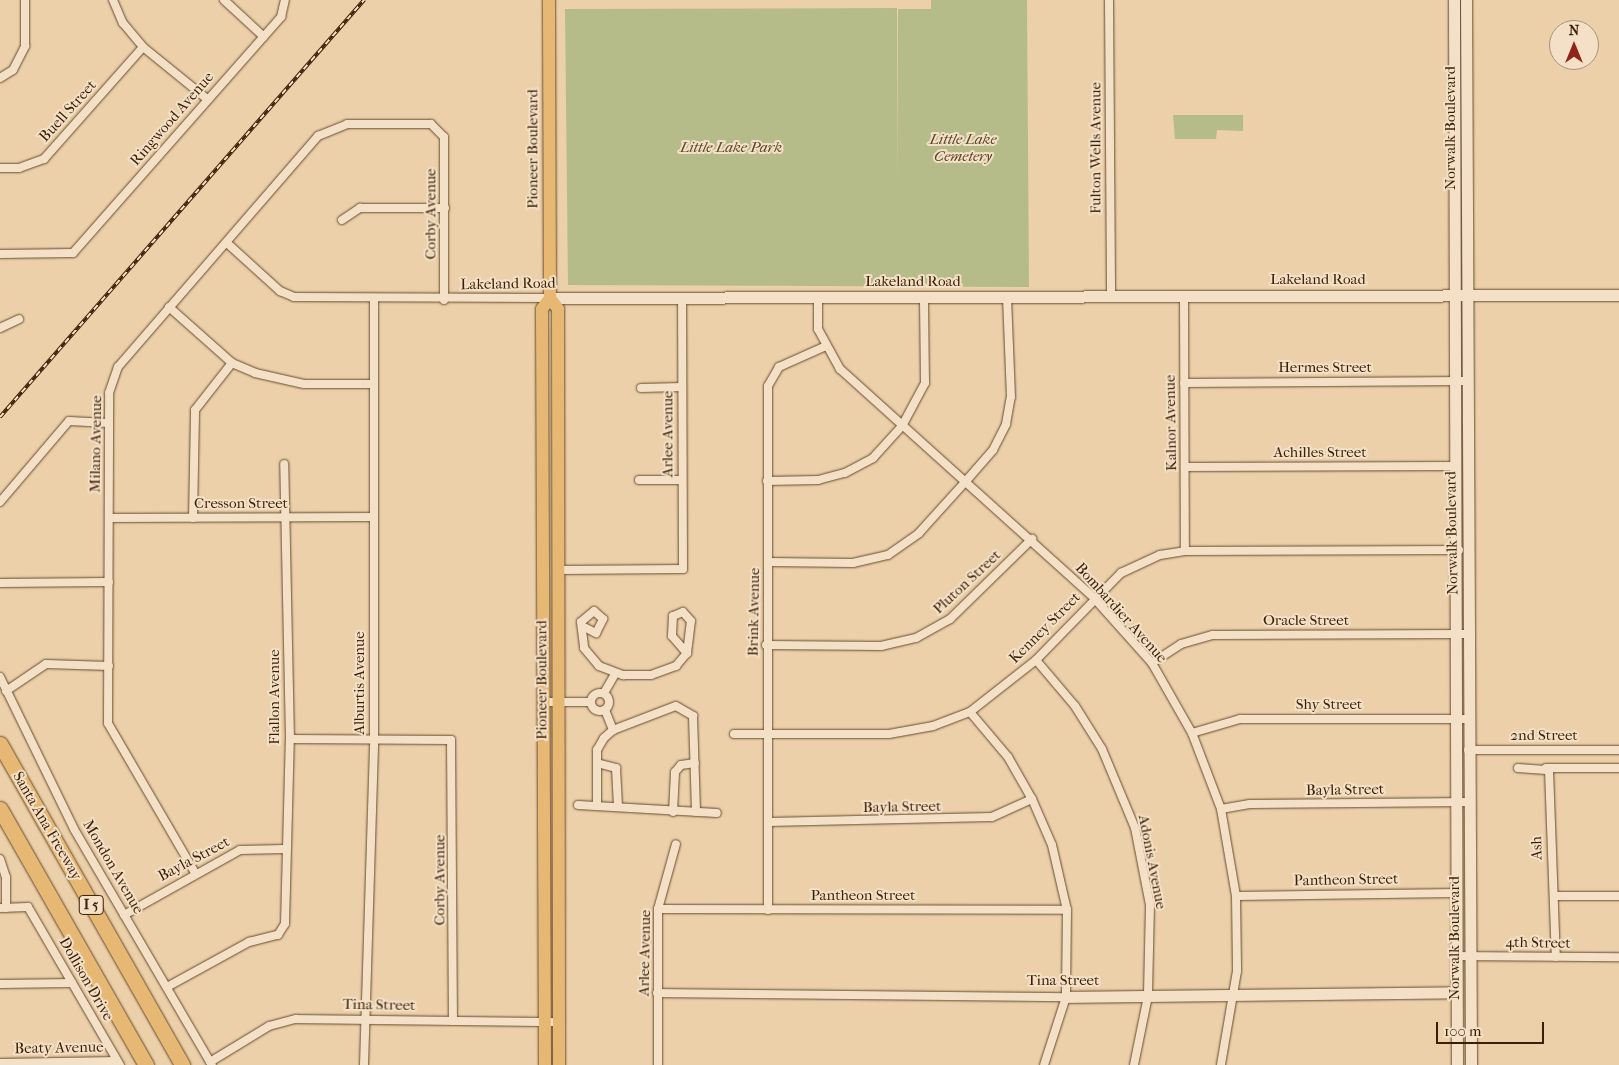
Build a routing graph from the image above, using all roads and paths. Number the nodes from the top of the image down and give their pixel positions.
1 (25, 0) edge
2 (113, 0) edge
3 (224, 0) edge
4 (285, 0) edge
5 (549, 0) edge
6 (1109, 0) edge
7 (1454, 0) edge
8 (1466, 0) edge
9 (264, 36) junction
10 (143, 47) junction
11 (0, 78) edge
12 (207, 99) junction
13 (439, 129) joint
14 (0, 168) edge
15 (445, 208) junction
16 (342, 220) dead end
17 (227, 243) junction
18 (0, 254) edge
19 (1111, 295) junction
20 (1459, 295) junction
21 (1619, 295) edge
22 (1184, 296) junction
23 (818, 297) junction
24 (924, 297) junction
25 (1007, 297) junction
26 (550, 298) junction
27 (682, 298) junction
28 (444, 300) junction
29 (374, 301) junction
30 (169, 307) junction
31 (19, 319) dead end
32 (0, 328) edge
33 (824, 347) junction
34 (232, 363) junction
35 (1466, 381) junction
36 (1454, 382) junction
37 (1184, 383) junction
38 (374, 384) junction
39 (682, 387) junction
40 (641, 388) dead end
41 (109, 423) junction
42 (902, 426) junction
43 (284, 464) dead end
44 (1454, 466) junction
45 (1185, 467) junction
46 (639, 480) dead end
47 (682, 480) junction
48 (767, 482) junction
49 (966, 482) junction
50 (0, 502) edge
51 (287, 517) junction
52 (374, 517) junction
53 (109, 518) junction
54 (192, 518) junction
55 (1032, 539) junction
56 (1455, 550) junction
57 (1468, 550) junction
58 (1185, 551) junction
59 (768, 562) junction
60 (559, 570) junction
61 (109, 582) junction
62 (0, 584) edge
63 (1094, 598) junction
64 (582, 626) dead end
65 (1468, 634) junction
66 (1455, 635) junction
67 (766, 645) junction
68 (687, 653) junction
69 (1036, 660) junction
70 (1152, 663) junction
71 (109, 666) junction
72 (615, 674) junction
73 (0, 677) edge
74 (6, 691) junction
75 (604, 693) junction
76 (551, 702) junction
77 (590, 702) junction
78 (605, 710) junction
79 (970, 712) junction
80 (1455, 718) junction
81 (1468, 719) junction
82 (614, 730) junction
83 (1192, 733) junction
84 (734, 734) dead end
85 (767, 734) junction
86 (374, 738) junction
87 (290, 739) junction
88 (0, 744) edge
89 (1468, 750) junction
90 (1619, 750) edge
91 (597, 763) junction
92 (695, 763) junction
93 (1518, 768) dead end
94 (1546, 768) junction
95 (1619, 768) edge
96 (1032, 799) junction
97 (1456, 802) junction
98 (1469, 802) junction
99 (578, 804) dead end
100 (597, 804) junction
101 (618, 805) junction
102 (0, 809) edge
103 (1222, 810) junction
104 (673, 812) junction
105 (696, 812) junction
106 (717, 813) dead end
107 (768, 822) junction
108 (676, 844) dead end
109 (284, 849) junction
110 (0, 858) edge
111 (194, 871) junction
112 (1456, 893) junction
113 (1236, 896) junction
114 (1556, 896) junction
115 (1619, 896) edge
116 (3, 908) edge
117 (658, 909) junction
118 (768, 910) junction
119 (1068, 910) junction
120 (124, 915) junction
121 (1456, 956) junction
122 (1470, 956) junction
123 (1556, 957) junction
124 (1619, 957) edge
125 (0, 984) edge
126 (72, 984) junction
127 (167, 987) junction
128 (1456, 992) junction
129 (1470, 992) junction
130 (657, 993) junction
131 (1148, 996) junction
132 (1234, 996) junction
133 (1066, 997) junction
134 (367, 1020) junction
135 (453, 1021) junction
136 (544, 1022) junction
137 (559, 1022) junction
138 (0, 1063) edge
139 (119, 1063) edge
140 (28, 1064) edge
141 (211, 1064) edge
142 (146, 1065) edge
143 (182, 1065) edge
144 (364, 1065) edge
145 (545, 1065) edge
146 (559, 1065) edge
147 (658, 1065) edge
148 (1044, 1065) edge
149 (1134, 1065) edge
150 (1221, 1065) edge
151 (1457, 1065) edge
152 (1471, 1065) edge

1 - 11 street
2 - 10 street
3 - 9 street
4 - 9 street, Ringwood Avenue
5 - 26 main road, Pioneer Boulevard
6 - 19 street, Fulton Wells Avenue
7 - 20 main road, Norwalk Boulevard
8 - 20 main road, Norwalk Boulevard
9 - 12 street, Ringwood Avenue
10 - 12 street
10 - 14 street, Buell Street
12 - 18 street, Ringwood Avenue
13 - 15 street, Corby Avenue
13 - 17 street, Milano Avenue
15 - 16 street
15 - 28 street, Corby Avenue
17 - 29 street, Lakeland Road
17 - 30 street, Milano Avenue
19 - 22 main road, Lakeland Road
19 - 25 main road, Lakeland Road
20 - 21 main road, Lakeland Road
20 - 22 main road, Lakeland Road
20 - 35 main road, Norwalk Boulevard
20 - 36 main road, Norwalk Boulevard
22 - 37 street, Kalnor Avenue
23 - 24 main road, Lakeland Road
23 - 27 main road, Lakeland Road
23 - 33 street, Bombardier Avenue
24 - 25 main road, Lakeland Road
24 - 42 street
25 - 49 street
26 - 27 main road, Lakeland Road
26 - 28 street, Lakeland Road
26 - 60 main road, Pioneer Boulevard
26 - 76 main road, Pioneer Boulevard
27 - 39 street, Arlee Avenue
28 - 29 street, Lakeland Road
29 - 38 street, Alburtis Avenue
30 - 34 street
30 - 41 street, Milano Avenue
31 - 32 street
33 - 42 street, Bombardier Avenue
33 - 48 street, Brink Avenue
34 - 38 street
34 - 54 street
35 - 36 street, Hermes Street
35 - 57 main road, Norwalk Boulevard
36 - 37 street, Hermes Street
36 - 44 main road, Norwalk Boulevard
37 - 45 street, Kalnor Avenue
38 - 52 street, Alburtis Avenue
39 - 40 street
39 - 47 street, Arlee Avenue
41 - 50 street
41 - 53 street, Milano Avenue
42 - 48 street
42 - 49 street, Bombardier Avenue
43 - 51 street, Flallon Avenue
44 - 45 street, Achilles Street
44 - 56 main road, Norwalk Boulevard
45 - 58 street, Kalnor Avenue
46 - 47 street
47 - 60 street, Arlee Avenue
48 - 59 street, Brink Avenue
49 - 55 street, Bombardier Avenue
49 - 59 street
51 - 52 street, Cresson Street
51 - 54 street, Cresson Street
51 - 87 street, Flallon Avenue
52 - 86 street, Alburtis Avenue
53 - 54 street, Cresson Street
53 - 61 street, Milano Avenue
55 - 63 street, Bombardier Avenue
55 - 67 street, Pluton Street
56 - 57 street, Kenney Street
56 - 58 street, Kenney Street
56 - 66 main road, Norwalk Boulevard
57 - 65 main road, Norwalk Boulevard
58 - 63 street, Kenney Street
59 - 67 street, Brink Avenue
60 - 76 main road, Pioneer Boulevard
61 - 62 street
61 - 71 street, Milano Avenue
63 - 69 street, Kenney Street
63 - 70 street, Bombardier Avenue
64 - 72 street
65 - 66 street, Oracle Street
65 - 81 main road, Norwalk Boulevard
66 - 70 street, Oracle Street
66 - 80 main road, Norwalk Boulevard
67 - 85 street, Brink Avenue
68 - 68 street
68 - 72 street
69 - 79 street, Kenney Street
69 - 131 street, Adonis Avenue
70 - 83 street, Bombardier Avenue
71 - 74 street
71 - 111 street, Milano Avenue
72 - 75 street
73 - 74 street, Mondon Avenue
74 - 120 street, Mondon Avenue
75 - 77 street
75 - 78 street
76 - 77 street
76 - 136 main road, Pioneer Boulevard
76 - 137 main road, Pioneer Boulevard
77 - 78 street
78 - 82 street
79 - 85 street, Kenney Street
79 - 96 street
80 - 81 street, Shy Street
80 - 83 street, Shy Street
80 - 97 main road, Norwalk Boulevard
81 - 89 main road, Norwalk Boulevard
82 - 91 street
82 - 92 street
83 - 103 street, Bombardier Avenue
84 - 85 street, Kenney Street
85 - 107 street, Brink Avenue
86 - 87 street
86 - 134 street, Alburtis Avenue
86 - 135 street, Corby Avenue
87 - 109 street, Flallon Avenue
88 - 143 highway, Santa Ana Freeway / I 5
89 - 90 street, 2nd Street
89 - 98 main road, Norwalk Boulevard
91 - 100 street
91 - 101 street
92 - 104 street
92 - 105 street
93 - 94 street
94 - 95 street
94 - 114 street, Ash
96 - 107 street, Bayla Street
96 - 119 street
97 - 98 street, Bayla Street
97 - 103 street, Bayla Street
97 - 112 main road, Norwalk Boulevard
98 - 122 main road, Norwalk Boulevard
99 - 100 street
100 - 101 street
101 - 104 street
102 - 142 highway, I 5
103 - 113 street, Bombardier Avenue
104 - 105 street
105 - 106 street
107 - 118 street, Brink Avenue
108 - 117 street, Arlee Avenue
109 - 111 street, Bayla Street
109 - 127 street, Flallon Avenue
110 - 116 street
111 - 120 street, Bayla Street
112 - 113 street, Pantheon Street
112 - 121 main road, Norwalk Boulevard
113 - 132 street, Bombardier Avenue
114 - 115 street
114 - 123 street, Ash
116 - 126 street, Dollison Drive
117 - 118 street, Pantheon Street
117 - 130 street, Arlee Avenue
118 - 119 street, Pantheon Street
119 - 133 street
120 - 127 street, Mondon Avenue
121 - 122 street, 4th Street
121 - 128 main road, Norwalk Boulevard
122 - 123 street, 4th Street
122 - 129 main road, Norwalk Boulevard
123 - 124 street, 4th Street
125 - 126 street
126 - 139 street, Dollison Drive
127 - 141 street, Mondon Avenue
128 - 129 street, Tina Street
128 - 132 main road, Tina Street
128 - 151 main road, Norwalk Boulevard
129 - 152 main road, Norwalk Boulevard
130 - 133 street, Tina Street
130 - 147 street, Arlee Avenue
131 - 132 main road, Tina Street
131 - 133 main road, Tina Street
131 - 149 street, Adonis Avenue
132 - 150 street, Bombardier Avenue
133 - 148 street
134 - 135 street, Tina Street
134 - 141 street, Tina Street
134 - 144 street, Alburtis Avenue
135 - 136 street, Tina Street
136 - 137 street, Tina Street
136 - 145 main road, Pioneer Boulevard
137 - 146 main road, Pioneer Boulevard
138 - 140 street, Beaty Avenue
139 - 140 street, Beaty Avenue

